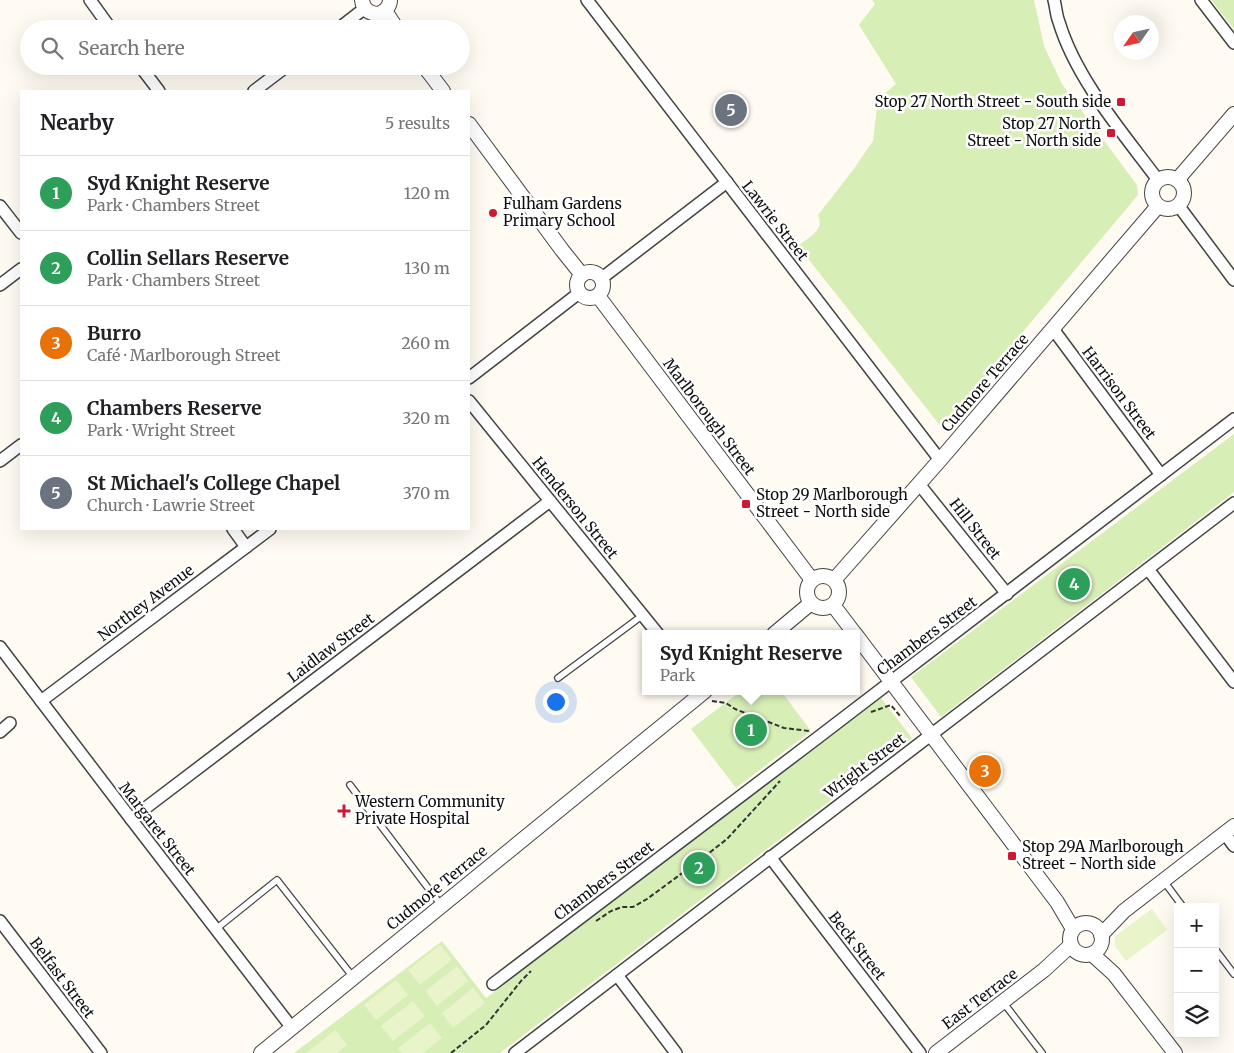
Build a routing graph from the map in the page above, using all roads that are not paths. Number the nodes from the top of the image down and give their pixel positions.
1 (90, 0) edge
2 (587, 0) edge
3 (1054, 0) edge
4 (1201, 0) edge
5 (363, 4) edge
6 (387, 6) edge
7 (104, 20) edge
8 (347, 20) edge
9 (393, 20) edge
10 (1234, 43) edge
11 (147, 75) edge
12 (275, 75) edge
13 (431, 75) edge
14 (158, 90) edge
15 (255, 90) edge
16 (442, 90) edge
17 (1234, 114) edge
18 (470, 125) edge
19 (1158, 180) junction
20 (1177, 180) junction
21 (726, 182) junction
22 (1178, 205) junction
23 (0, 206) edge
24 (1158, 206) junction
25 (20, 233) edge
26 (20, 270) edge
27 (582, 275) junction
28 (602, 278) junction
29 (1234, 280) edge
30 (0, 285) edge
31 (579, 293) junction
32 (598, 296) junction
33 (1052, 329) junction
34 (470, 377) edge
35 (470, 402) edge
36 (1234, 419) edge
37 (20, 447) edge
38 (940, 460) junction
39 (0, 461) edge
40 (1161, 475) junction
41 (919, 484) junction
42 (550, 501) junction
43 (1234, 503) edge
44 (234, 530) edge
45 (269, 530) edge
46 (246, 547) junction
47 (1148, 569) junction
48 (812, 580) junction
49 (834, 580) junction
50 (1007, 594) junction
51 (811, 603) junction
52 (833, 605) junction
53 (643, 615) junction
54 (655, 630) edge
55 (779, 630) edge
56 (852, 630) edge
57 (860, 641) edge
58 (0, 647) edge
59 (558, 678) dead end
60 (891, 682) junction
61 (1234, 682) edge
62 (699, 695) edge
63 (41, 701) junction
64 (10, 723) dead end
65 (0, 732) edge
66 (931, 734) junction
67 (350, 785) dead end
68 (130, 819) junction
69 (1229, 830) edge
70 (1234, 846) edge
71 (770, 858) junction
72 (1163, 880) junction
73 (1180, 903) edge
74 (441, 905) junction
75 (0, 921) edge
76 (216, 929) junction
77 (1090, 936) junction
78 (1074, 949) junction
79 (1219, 954) edge
80 (1234, 974) edge
81 (617, 975) junction
82 (353, 977) junction
83 (493, 984) dead end
84 (1003, 1002) junction
85 (292, 1028) junction
86 (101, 1053) edge
87 (261, 1053) edge
88 (515, 1053) edge
89 (676, 1053) edge
90 (920, 1053) edge
91 (936, 1053) edge
92 (1042, 1053) edge
93 (1175, 1053) edge

1 - 7 street
2 - 21 street, Lawrie Street
3 - 19 street
4 - 10 street
5 - 6 street
5 - 8 street
6 - 9 street
11 - 14 street
12 - 15 street
13 - 16 street
17 - 20 street
18 - 27 street
19 - 20 street
19 - 24 street
20 - 22 street
21 - 28 street
21 - 38 street, Lawrie Street
22 - 24 street
22 - 29 street
23 - 25 street
24 - 33 street, Cudmore Terrace
26 - 30 street
27 - 28 street
27 - 31 street
28 - 32 street
31 - 32 street
31 - 34 street
32 - 48 street, Marlborough Street
33 - 38 street, Cudmore Terrace
33 - 40 street, Harrison Street
35 - 42 street, Henderson Street
36 - 40 street, Chambers Street
37 - 39 street
38 - 41 street, Cudmore Terrace
40 - 50 street, Chambers Street
41 - 49 street, Cudmore Terrace
41 - 50 street, Hill Street
42 - 53 street, Henderson Street
42 - 68 street, Laidlaw Street
43 - 47 street, Wright Street
44 - 46 street
45 - 46 street, Northey Avenue
46 - 63 street, Northey Avenue
47 - 61 street
47 - 66 street, Wright Street
48 - 49 street
48 - 51 street
49 - 52 street
50 - 60 street, Chambers Street
51 - 52 street
51 - 55 street
52 - 56 street
53 - 54 street, Henderson Street
53 - 59 lane
57 - 60 street
58 - 63 street, Margaret Street
60 - 66 street
60 - 83 street, Chambers Street
62 - 74 street, Cudmore Terrace
63 - 68 street, Margaret Street
64 - 65 street
66 - 71 street, Wright Street
66 - 77 street
67 - 74 lane
68 - 76 street, Margaret Street
69 - 70 street
69 - 72 street
71 - 81 street, Wright Street
71 - 90 street, Beck Street
72 - 73 lane
72 - 77 street
74 - 82 street, Cudmore Terrace
75 - 86 street, Belfast Street
76 - 82 lane
76 - 85 street, Margaret Street
77 - 78 street
77 - 78 street
77 - 93 street
78 - 84 street, East Terrace
79 - 80 lane
81 - 88 street, Wright Street
81 - 89 street
82 - 85 street, Cudmore Terrace
84 - 91 street, East Terrace
84 - 92 lane
85 - 87 street, Cudmore Terrace

